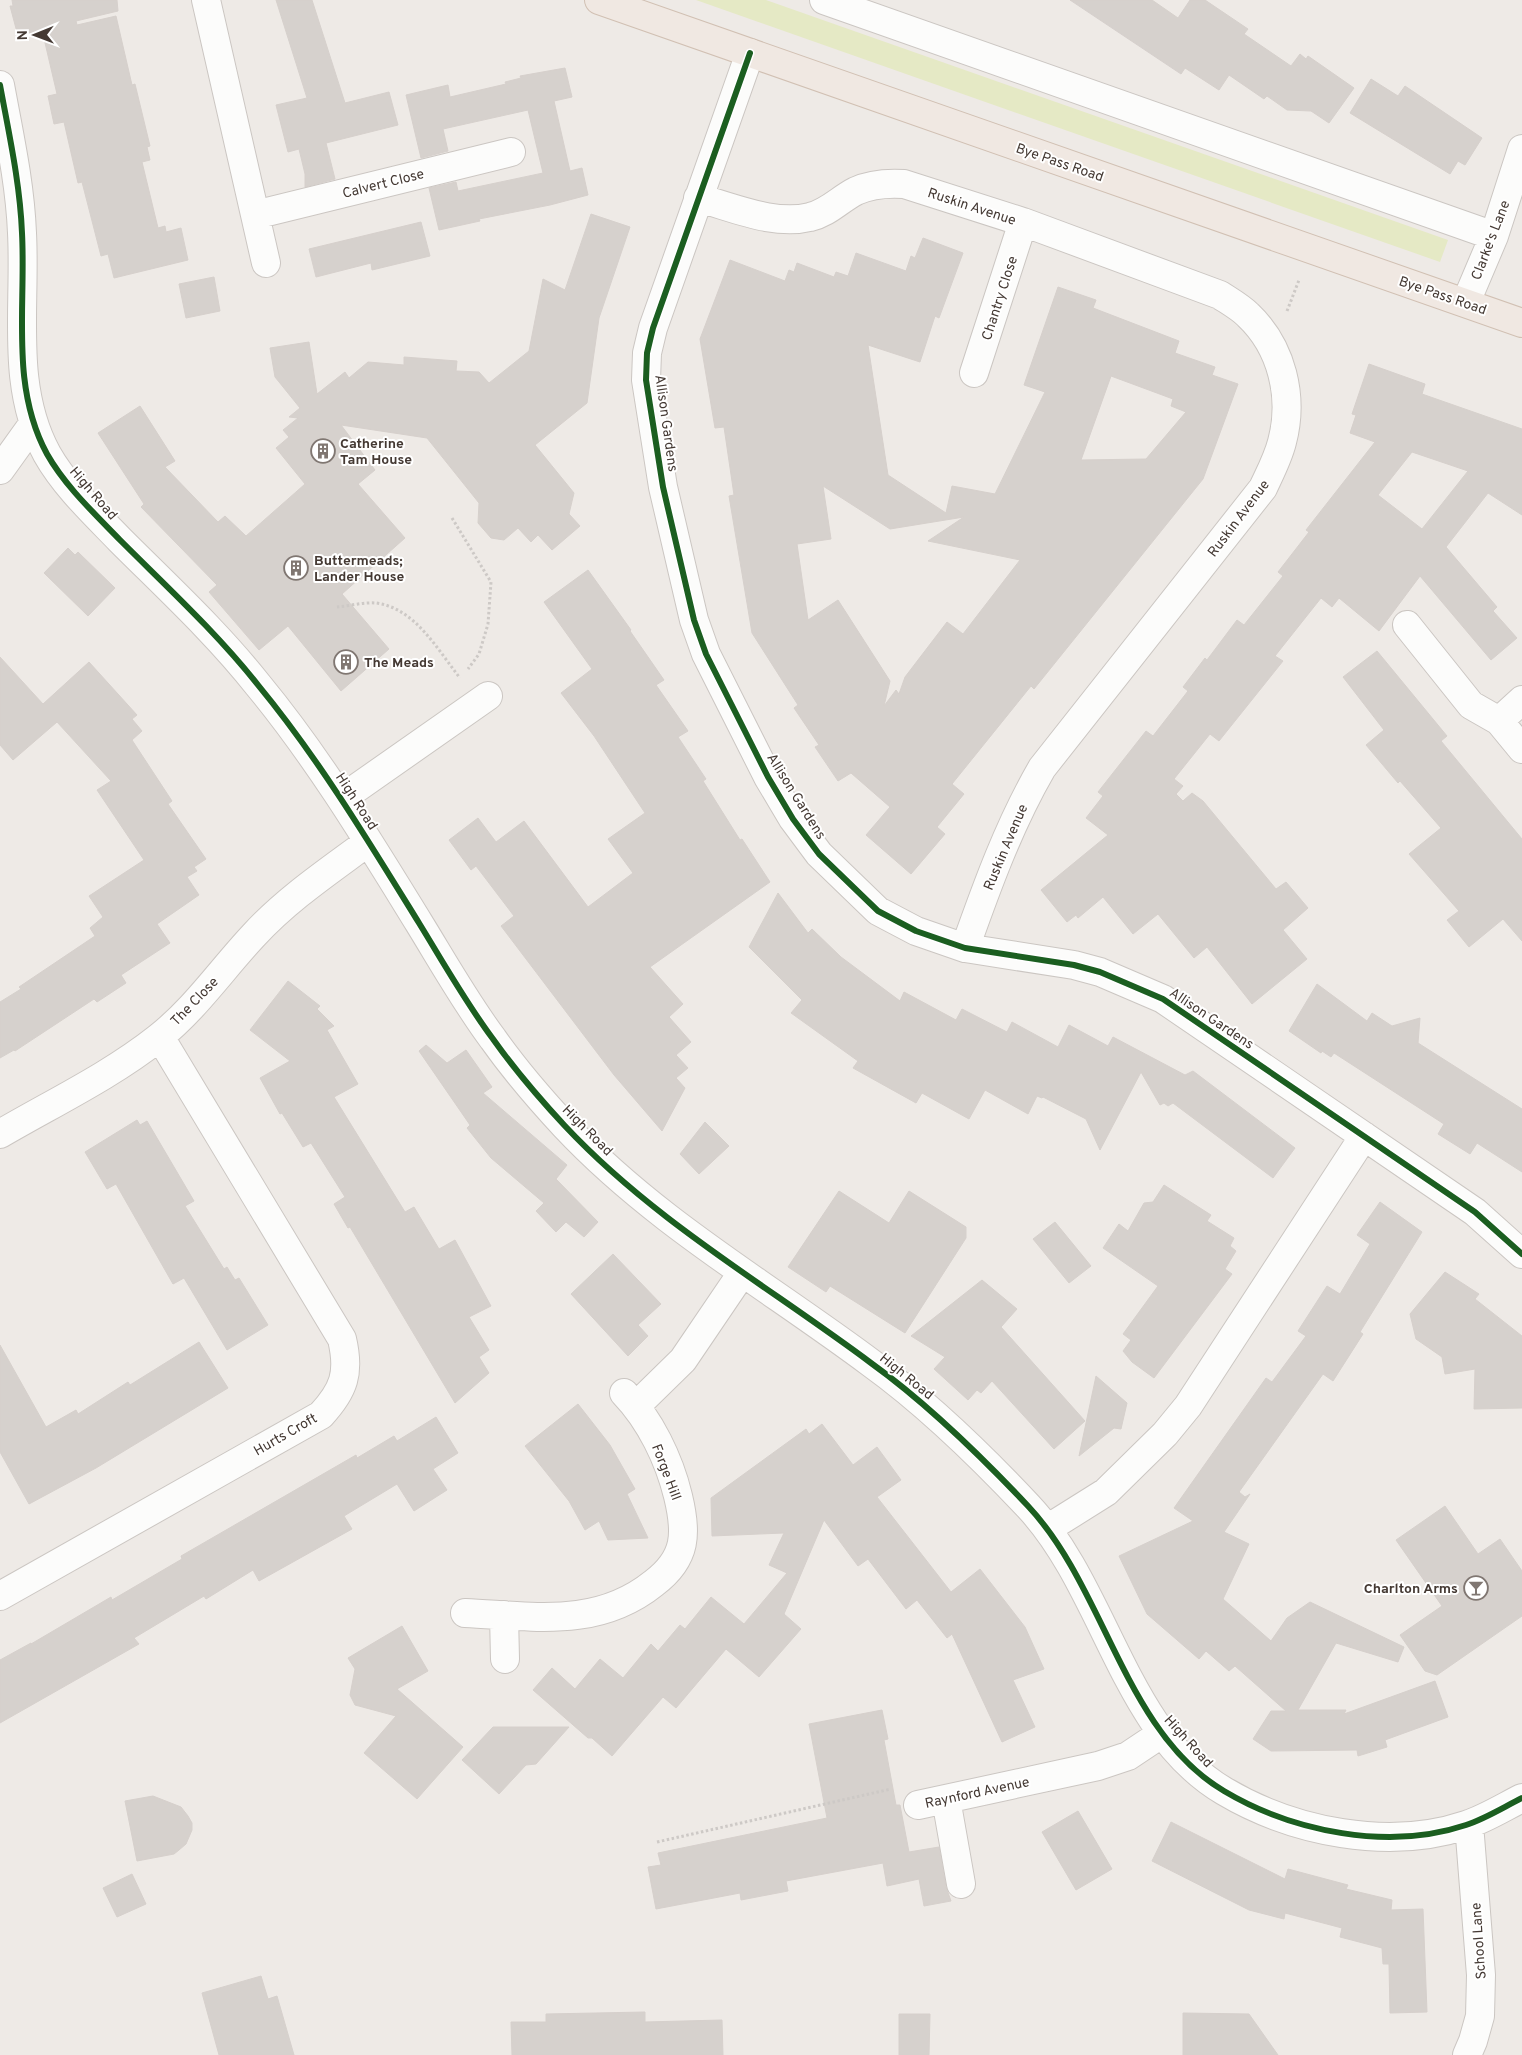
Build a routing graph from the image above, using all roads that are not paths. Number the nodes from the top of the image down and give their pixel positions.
1 (206, 0) edge
2 (599, 0) edge
3 (824, 0) edge
4 (750, 53) junction
5 (0, 85) edge
6 (1522, 150) edge
7 (511, 152) dead end
8 (698, 198) junction
9 (255, 215) junction
10 (1023, 222) junction
11 (1494, 236) junction
12 (266, 263) dead end
13 (1466, 302) junction
14 (1522, 323) edge
15 (974, 374) dead end
16 (33, 424) junction
17 (0, 470) edge
18 (1408, 625) dead end
19 (484, 700) road end
20 (1522, 700) edge
21 (1499, 721) junction
22 (1522, 749) edge
23 (341, 799) junction
24 (368, 842) junction
25 (965, 948) junction
26 (160, 1036) junction
27 (0, 1134) edge
28 (1364, 1136) junction
29 (1522, 1254) edge
30 (742, 1273) junction
31 (1047, 1529) junction
32 (3, 1586) edge
33 (465, 1613) dead end
34 (504, 1615) junction
35 (505, 1659) dead end
36 (1161, 1734) junction
37 (1522, 1798) edge
38 (946, 1799) junction
39 (918, 1805) road end
40 (1469, 1824) junction
41 (961, 1884) dead end
42 (1467, 2055) edge

1 - 9 street
2 - 4 main road, Bye Pass Road
3 - 11 street
4 - 8 street, Allison Gardens
4 - 13 main road, Bye Pass Road
5 - 16 street, High Road
6 - 11 street, Clarke's Lane
7 - 9 street, Calvert Close
8 - 10 street, Ruskin Avenue
8 - 25 street, Allison Gardens
9 - 12 street
10 - 15 street, Chantry Close
10 - 25 street, Ruskin Avenue
11 - 13 street, Clarke's Lane
13 - 14 main road, Bye Pass Road
16 - 17 street
16 - 23 street, High Road
18 - 21 street
19 - 23 street
20 - 21 street
21 - 22 street
23 - 24 street, High Road
24 - 26 street, The Close
24 - 30 street, High Road
25 - 28 street, Allison Gardens
26 - 27 street, The Close
26 - 32 street, Hurts Croft
28 - 29 street, Allison Gardens
28 - 31 street
30 - 31 street, High Road
30 - 34 street, Forge Hill
31 - 36 street, High Road
33 - 34 street, Forge Hill
34 - 35 street
36 - 38 street, Raynford Avenue
36 - 40 street, High Road
37 - 40 street, High Road
38 - 39 street, Raynford Avenue
38 - 41 street
40 - 42 street, School Lane

